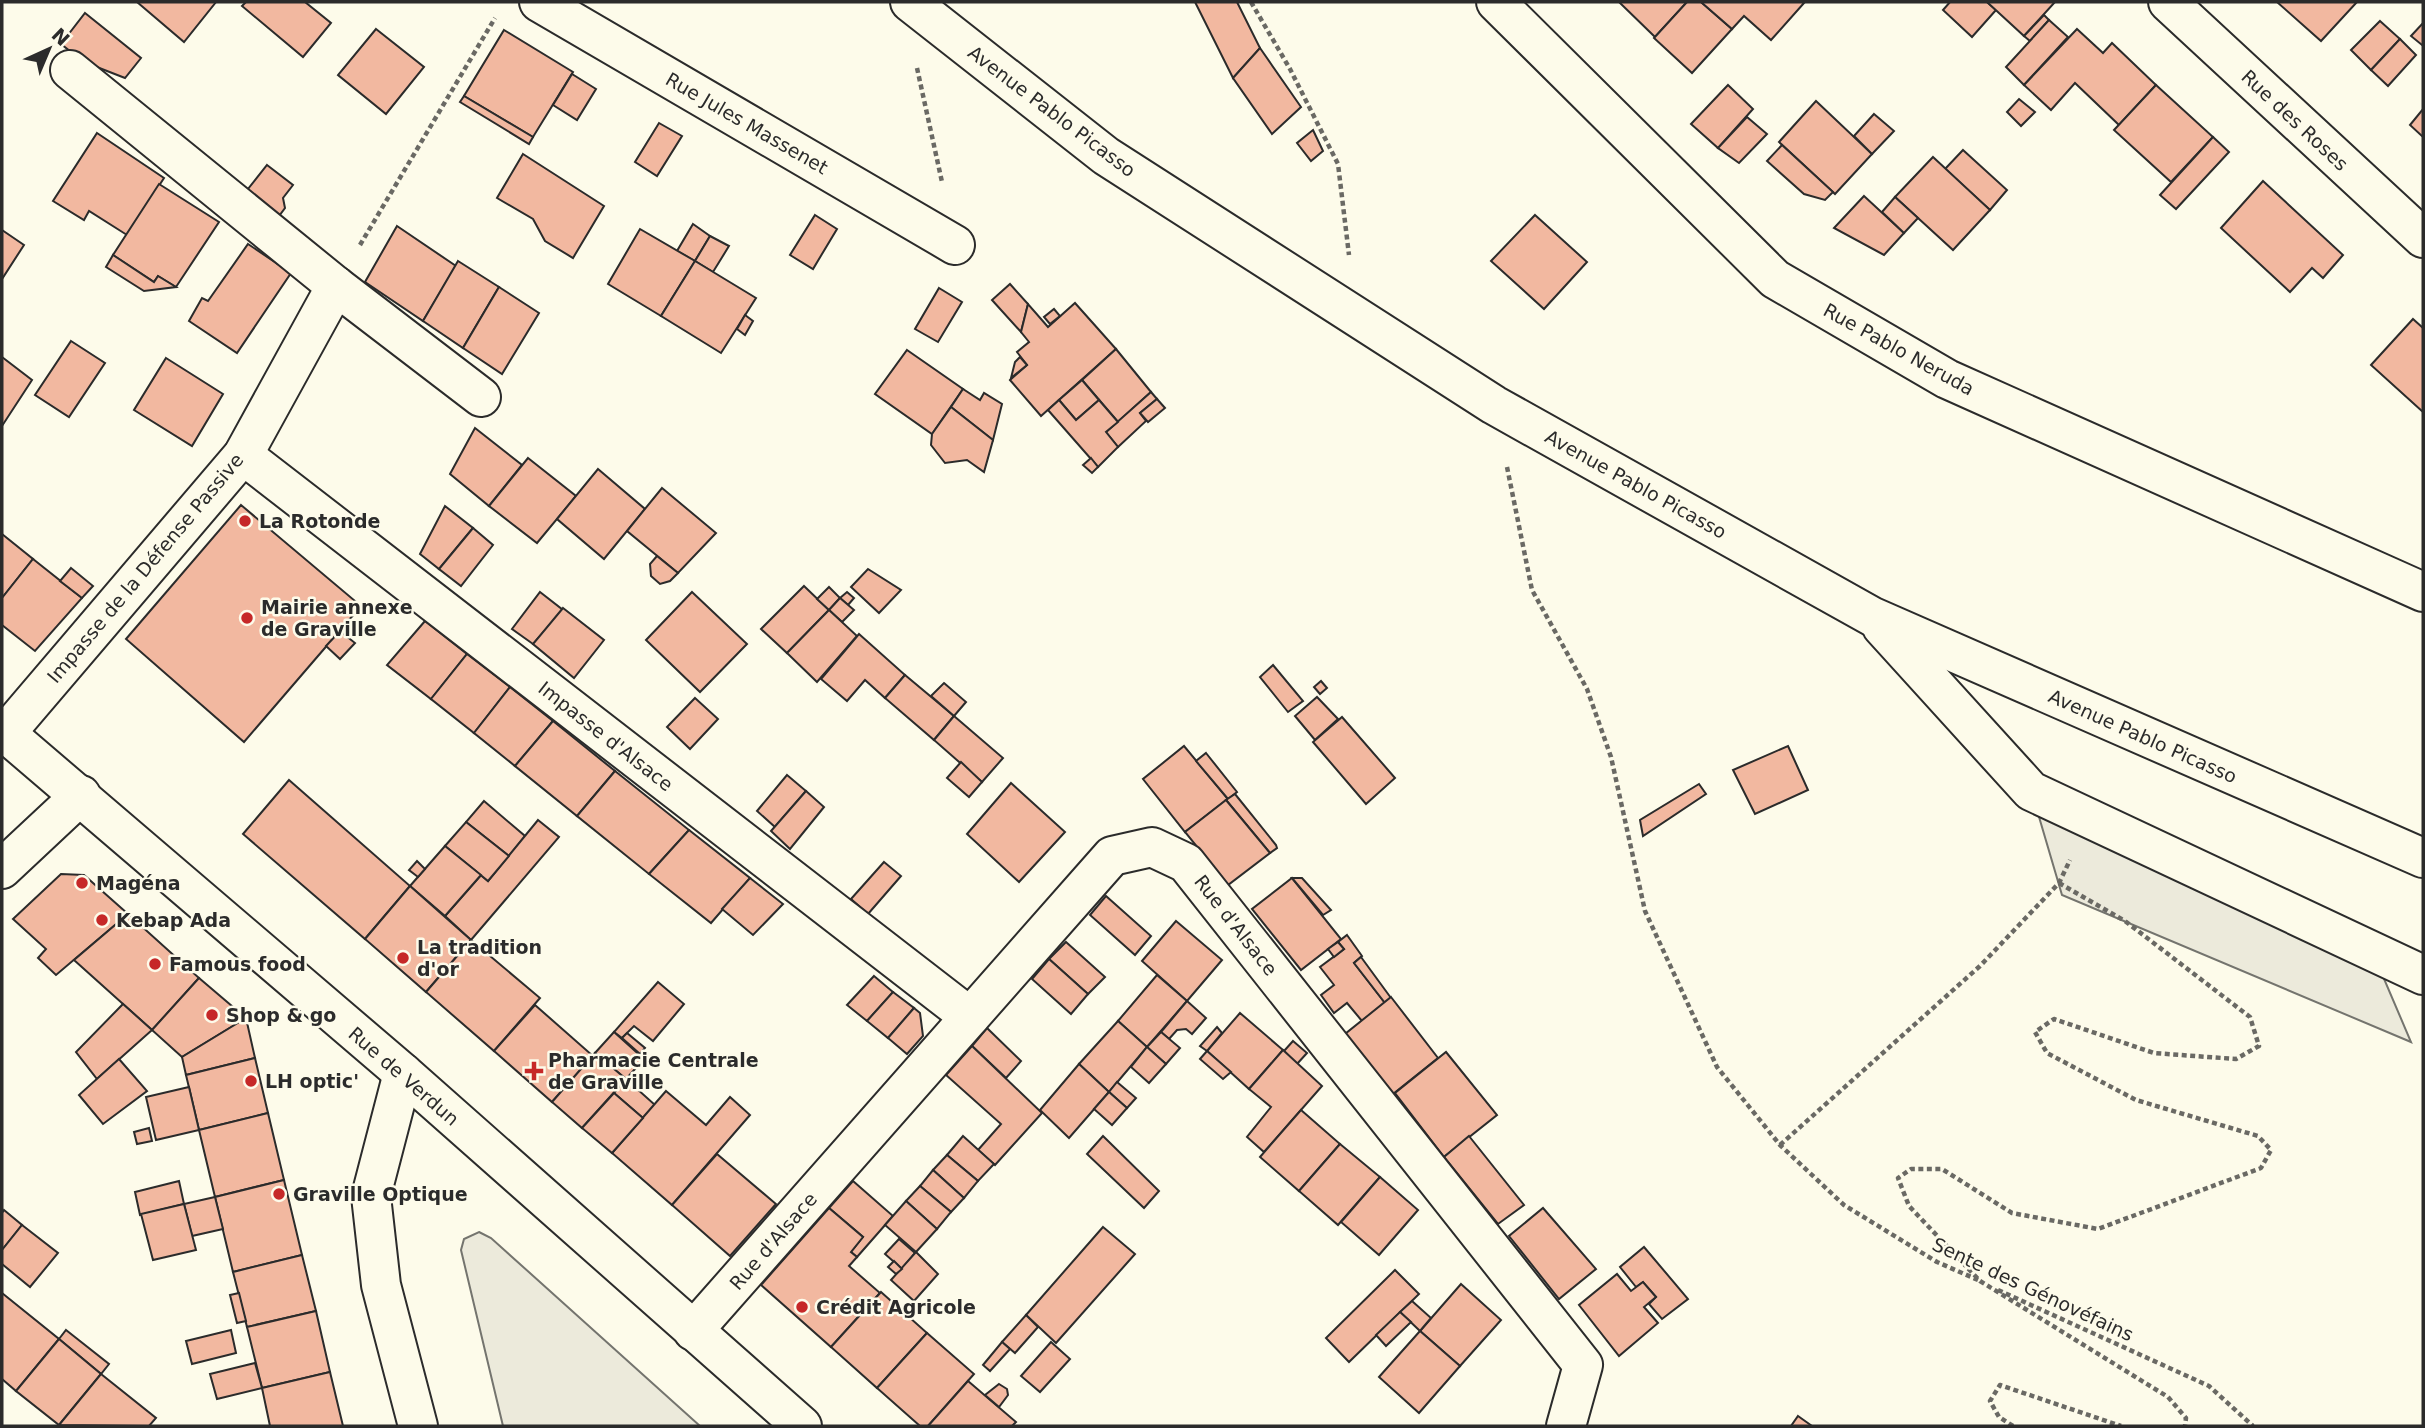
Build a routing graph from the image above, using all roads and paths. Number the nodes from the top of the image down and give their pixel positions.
1 (539, 2) edge
2 (910, 2) edge
3 (1251, 2) edge
4 (1496, 2) edge
5 (2168, 2) edge
6 (498, 14) dead end
7 (915, 60) dead end
8 (70, 69) dead end
9 (2423, 238) edge
10 (955, 245) joint
11 (336, 286) junction
12 (1356, 316) junction
13 (481, 397) dead end
14 (1494, 405) junction
15 (243, 455) junction
16 (2423, 592) edge
17 (1873, 617) junction
18 (4, 732) edge
19 (81, 795) junction
20 (2423, 858) edge
21 (2, 869) edge
22 (2423, 975) edge
23 (970, 1017) junction
24 (403, 1073) junction
25 (1780, 1145) junction
26 (1980, 1281) junction
27 (693, 1331) junction
28 (418, 1426) edge
29 (803, 1426) edge
30 (1566, 1426) edge
31 (2013, 1426) edge
32 (2121, 1426) edge
33 (2185, 1426) edge
34 (2253, 1426) edge

1 - 10 street, Rue Jules Massenet
2 - 12 street, Avenue Pablo Picasso
3 - 12 path
4 - 16 street, Rue Pablo Neruda
5 - 9 street, Rue des Roses
6 - 11 path
7 - 10 path
8 - 11 street
11 - 13 street
11 - 15 street, Impasse de la Défense Passive
12 - 14 street, Avenue Pablo Picasso
14 - 17 street, Avenue Pablo Picasso
14 - 25 path, Sente des Génovéfains
15 - 18 street, Impasse de la Défense Passive
15 - 23 street, Impasse d'Alsace
17 - 20 street, Avenue Pablo Picasso
17 - 22 street
18 - 19 street, Rue de Verdun
19 - 21 street
19 - 24 street, Rue de Verdun
23 - 27 street, Rue d'Alsace
23 - 30 street, Rue d'Alsace
24 - 27 street, Rue de Verdun
24 - 28 street
25 - 26 path, Sente des Génovéfains
25 - 26 path
26 - 33 path
26 - 34 path, Sente des Génovéfains
27 - 29 street, Rue de Verdun
31 - 32 path

